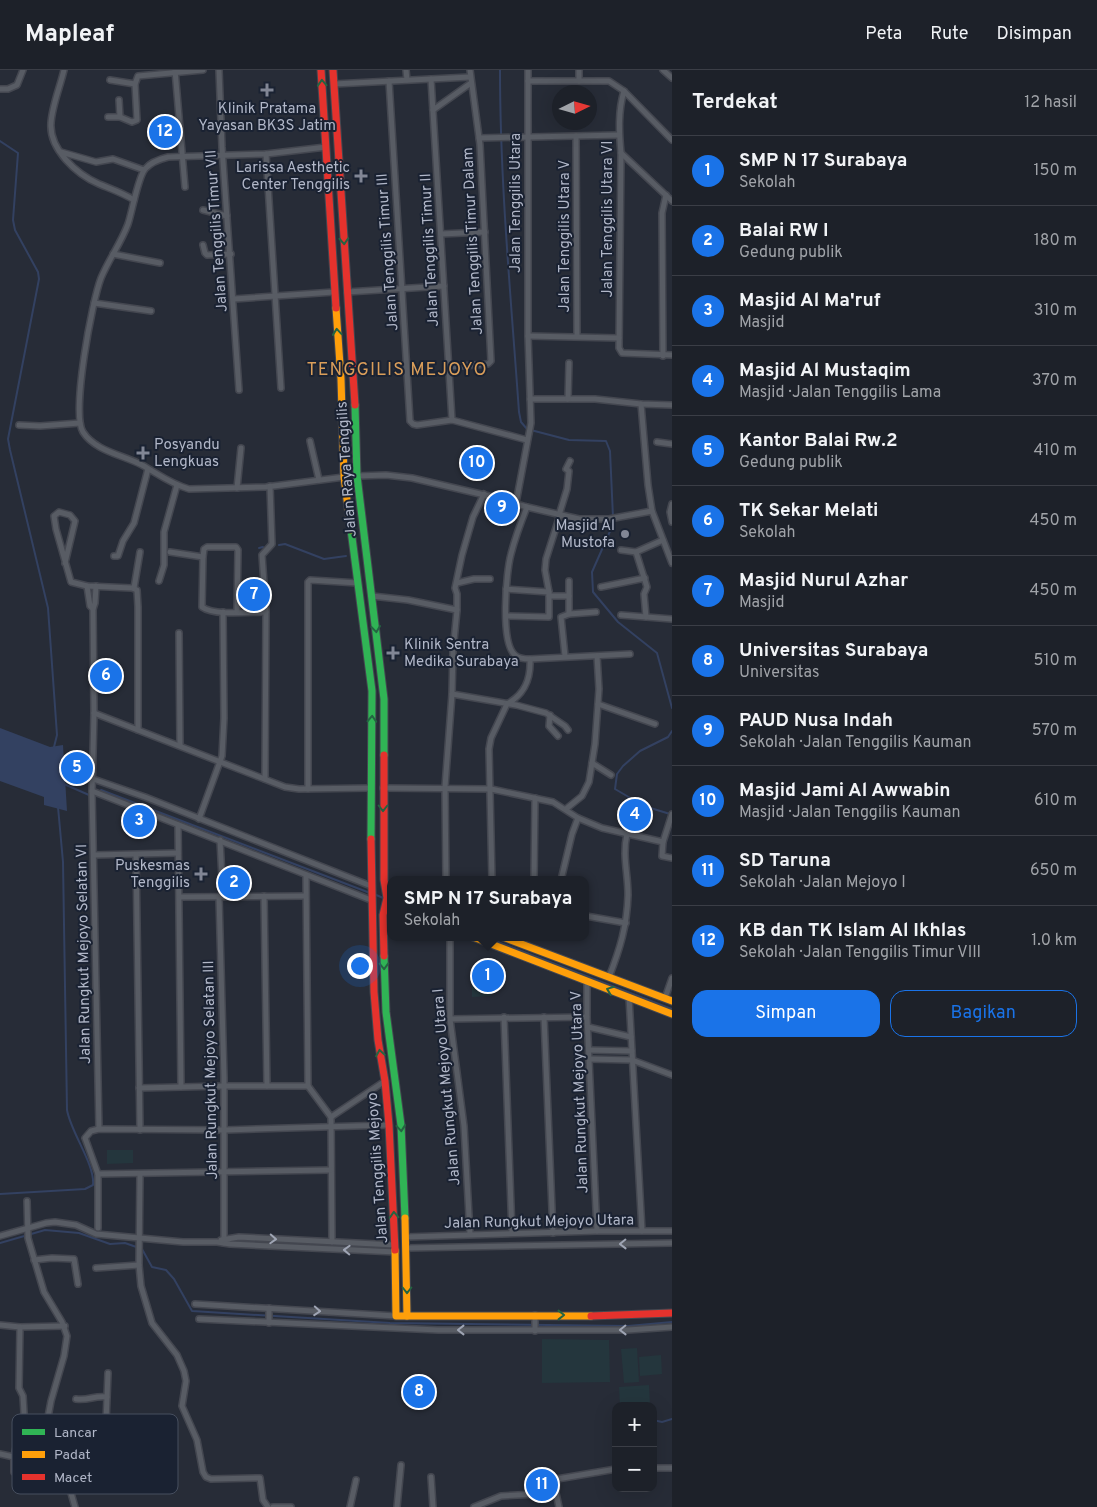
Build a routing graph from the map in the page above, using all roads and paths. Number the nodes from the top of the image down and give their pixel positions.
1 (23, 70) edge
2 (63, 70) edge
3 (203, 70) edge
4 (219, 70) edge
5 (321, 70) edge
6 (333, 70) edge
7 (406, 70) edge
8 (470, 70) edge
9 (528, 70) edge
10 (579, 70) edge
11 (663, 70) edge
12 (176, 71) edge
13 (470, 77) junction
14 (672, 78) edge
15 (432, 79) junction
16 (110, 80) dead end
17 (407, 80) junction
18 (389, 81) junction
19 (528, 81) junction
20 (579, 81) junction
21 (471, 83) junction
22 (135, 84) junction
23 (334, 84) junction
24 (0, 89) edge
25 (624, 91) junction
26 (118, 100) dead end
27 (433, 110) junction
28 (108, 117) dead end
29 (120, 117) junction
30 (619, 135) junction
31 (576, 136) junction
32 (528, 137) junction
33 (479, 138) junction
34 (672, 140) edge
35 (326, 147) junction
36 (60, 152) junction
37 (622, 153) junction
38 (266, 154) junction
39 (223, 156) junction
40 (182, 157) junction
41 (144, 170) junction
42 (185, 187) dead end
43 (666, 195) junction
44 (134, 200) junction
45 (672, 201) edge
46 (203, 210) dead end
47 (342, 214) junction
48 (329, 215) junction
49 (228, 216) junction
50 (485, 232) junction
51 (441, 234) junction
52 (203, 245) dead end
53 (113, 254) junction
54 (230, 254) junction
55 (160, 263) dead end
56 (444, 286) junction
57 (402, 288) junction
58 (334, 292) junction
59 (347, 292) junction
60 (275, 297) junction
61 (234, 299) junction
62 (94, 303) junction
63 (151, 310) dead end
64 (528, 336) junction
65 (577, 336) junction
66 (619, 338) junction
67 (672, 355) edge
68 (663, 356) junction
69 (569, 362) dead end
70 (449, 367) junction
71 (341, 379) junction
72 (353, 379) junction
73 (281, 388) dead end
74 (239, 390) dead end
75 (568, 398) junction
76 (530, 399) junction
77 (641, 404) junction
78 (672, 405) edge
79 (452, 420) junction
80 (80, 423) junction
81 (19, 425) dead end
82 (310, 440) dead end
83 (527, 440) junction
84 (656, 442) dead end
85 (672, 445) edge
86 (241, 448) dead end
87 (570, 461) dead end
88 (148, 469) junction
89 (357, 476) junction
90 (344, 477) junction
91 (319, 480) junction
92 (177, 486) junction
93 (270, 486) junction
94 (237, 488) junction
95 (484, 494) junction
96 (516, 503) junction
97 (672, 504) edge
98 (527, 507) junction
99 (652, 510) junction
100 (559, 515) junction
101 (672, 522) edge
102 (663, 540) junction
103 (621, 550) dead end
104 (140, 552) dead end
105 (170, 552) dead end
106 (636, 552) junction
107 (114, 556) dead end
108 (203, 556) junction
109 (66, 563) junction
110 (672, 563) edge
111 (644, 578) junction
112 (490, 579) dead end
113 (158, 581) dead end
114 (569, 581) dead end
115 (358, 583) junction
116 (457, 583) junction
117 (87, 586) junction
118 (96, 586) junction
119 (601, 587) dead end
120 (134, 588) junction
121 (506, 590) junction
122 (549, 594) junction
123 (372, 596) junction
124 (570, 596) junction
125 (93, 609) junction
126 (457, 610) junction
127 (223, 612) junction
128 (237, 612) junction
129 (266, 612) junction
130 (596, 612) dead end
131 (569, 614) junction
132 (621, 615) dead end
133 (506, 616) junction
134 (646, 617) junction
135 (672, 619) edge
136 (179, 633) dead end
137 (630, 654) dead end
138 (565, 656) junction
139 (597, 656) junction
140 (530, 659) junction
141 (452, 694) junction
142 (507, 704) junction
143 (598, 704) junction
144 (94, 713) junction
145 (550, 715) junction
146 (655, 724) dead end
147 (138, 730) junction
148 (568, 730) dead end
149 (371, 736) junction
150 (558, 736) dead end
151 (383, 737) junction
152 (180, 745) junction
153 (221, 762) junction
154 (592, 763) junction
155 (611, 775) dead end
156 (265, 778) junction
157 (93, 779) junction
158 (445, 787) junction
159 (370, 788) junction
160 (383, 788) junction
161 (308, 789) junction
162 (491, 789) junction
163 (92, 790) junction
164 (535, 798) junction
165 (566, 809) junction
166 (672, 814) edge
167 (578, 818) junction
168 (199, 819) junction
169 (178, 825) junction
170 (230, 833) junction
171 (628, 834) junction
172 (220, 840) junction
173 (227, 842) junction
174 (664, 842) junction
175 (371, 844) junction
176 (383, 845) junction
177 (178, 853) junction
178 (94, 855) junction
179 (136, 855) junction
180 (672, 858) edge
181 (306, 876) junction
182 (446, 876) edge
183 (492, 876) edge
184 (534, 876) edge
185 (562, 876) edge
186 (371, 894) junction
187 (387, 894) edge
188 (264, 896) junction
189 (305, 896) junction
190 (180, 897) junction
191 (221, 897) junction
192 (387, 901) edge
193 (589, 917) edge
194 (626, 923) junction
195 (450, 941) edge
196 (503, 942) edge
197 (609, 977) junction
198 (672, 978) edge
199 (587, 981) junction
200 (385, 991) junction
201 (374, 992) junction
202 (629, 997) junction
203 (668, 1000) edge
204 (672, 1012) edge
205 (504, 1017) junction
206 (544, 1017) junction
207 (587, 1017) junction
208 (450, 1018) junction
209 (588, 1027) junction
210 (631, 1037) junction
211 (589, 1050) junction
212 (632, 1051) junction
213 (589, 1059) junction
214 (632, 1060) junction
215 (672, 1075) edge
216 (385, 1081) junction
217 (224, 1086) junction
218 (267, 1086) junction
219 (308, 1086) junction
220 (181, 1087) junction
221 (140, 1088) junction
222 (331, 1117) junction
223 (389, 1125) junction
224 (331, 1128) junction
225 (99, 1129) junction
226 (140, 1130) junction
227 (225, 1130) junction
228 (331, 1170) junction
229 (225, 1172) junction
230 (98, 1174) junction
231 (140, 1174) junction
232 (404, 1174) junction
233 (392, 1175) junction
234 (27, 1201) dead end
235 (98, 1228) dead end
236 (597, 1231) junction
237 (672, 1231) edge
238 (574, 1232) junction
239 (642, 1232) junction
240 (27, 1233) junction
241 (512, 1233) junction
242 (553, 1233) junction
243 (470, 1234) junction
244 (456, 1235) junction
245 (0, 1236) edge
246 (406, 1237) junction
247 (140, 1238) junction
248 (224, 1241) junction
249 (332, 1242) junction
250 (672, 1243) edge
251 (574, 1245) junction
252 (456, 1247) junction
253 (396, 1248) junction
254 (406, 1248) junction
255 (34, 1260) junction
256 (140, 1265) junction
257 (96, 1268) dead end
258 (78, 1284) dead end
259 (195, 1304) dead end
260 (396, 1306) junction
261 (407, 1306) junction
262 (269, 1309) junction
263 (672, 1313) edge
264 (396, 1316) junction
265 (407, 1316) junction
266 (535, 1317) junction
267 (199, 1319) dead end
268 (269, 1321) junction
269 (0, 1325) edge
270 (64, 1326) junction
271 (20, 1327) junction
272 (672, 1327) edge
273 (535, 1329) junction
274 (108, 1373) dead end
275 (107, 1397) junction
276 (76, 1399) dead end
277 (24, 1414) edge
278 (49, 1414) edge
279 (106, 1414) edge
280 (401, 1465) dead end
281 (657, 1468) edge
282 (672, 1468) edge
283 (612, 1470) edge
284 (431, 1477) dead end
285 (356, 1480) dead end
286 (556, 1493) junction
287 (71, 1494) edge
288 (75, 1507) edge
289 (268, 1507) edge
290 (273, 1507) edge
291 (286, 1507) edge
292 (291, 1507) edge
293 (350, 1507) edge
294 (397, 1507) edge
295 (433, 1507) edge
296 (474, 1507) edge
297 (559, 1507) edge

1 - 24 street
2 - 36 street
3 - 12 street
4 - 39 street, Jalan Tenggilis Timur VII
35 -> 5 main road, Jalan Raya Tenggilis
6 - 23 main road, Jalan Raya Tenggilis
7 - 17 street
8 - 13 street, Jalan Tenggilis Timur Dalam
9 - 19 street, Jalan Tenggilis Utara
10 - 20 street
11 - 14 street
12 - 22 street
12 - 40 street
13 - 15 street
13 - 21 street, Jalan Tenggilis Timur Dalam
15 - 17 street
15 - 27 street, Jalan Tenggilis Timur II
16 - 22 street
17 - 18 street
18 - 23 street
18 - 57 street, Jalan Tenggilis Timur III
19 - 20 street
19 - 32 street, Jalan Tenggilis Utara
20 - 25 street
21 - 27 street
21 - 33 street, Jalan Tenggilis Timur Dalam
22 - 29 street
23 - 47 main road, Jalan Raya Tenggilis
25 - 30 street, Jalan Tenggilis Utara VI
25 - 34 street
26 - 29 street
27 - 51 street, Jalan Tenggilis Timur II
28 - 29 street
30 - 31 street
30 - 37 street, Jalan Tenggilis Utara VI
31 - 32 street
31 - 65 street, Jalan Tenggilis Utara V
32 - 33 street
32 - 64 street, Jalan Tenggilis Utara
33 - 50 street, Jalan Tenggilis Timur Dalam
35 - 38 street
35 - 48 main road, Jalan Raya Tenggilis
36 - 41 street
36 - 44 street
37 - 43 street
37 - 66 street, Jalan Tenggilis Utara VI
38 - 39 street
38 - 60 street
39 - 40 street
39 - 49 street, Jalan Tenggilis Timur VII
40 - 41 street
40 - 42 street
41 - 44 street
43 - 45 street
43 - 68 street
44 - 53 street
46 - 49 street
47 - 48 main road
47 -> 59 main road, Jalan Raya Tenggilis
48 - 58 main road, Jalan Raya Tenggilis
49 - 54 street, Jalan Tenggilis Timur VII
50 - 51 street
50 - 70 street, Jalan Tenggilis Timur Dalam
51 - 56 street, Jalan Tenggilis Timur II
52 - 54 street
53 - 55 street
53 - 62 street
54 - 61 street, Jalan Tenggilis Timur VII
56 - 57 street
56 - 70 street, Jalan Tenggilis Timur II
57 - 59 street
57 - 79 street, Jalan Tenggilis Timur III
58 - 60 street
71 -> 58 main road, Jalan Raya Tenggilis
59 - 72 main road, Jalan Raya Tenggilis
60 - 61 street
60 - 73 street
61 - 74 street, Jalan Tenggilis Timur VII
62 - 63 street
62 - 80 street
64 - 65 street
64 - 76 street, Jalan Tenggilis Utara
65 - 66 street
66 - 68 street, Jalan Tenggilis Utara VI
67 - 68 street
69 - 75 street
70 - 79 street, Jalan Tenggilis Timur II
71 - 72 main road
71 - 90 main road, Jalan Raya Tenggilis
72 - 89 main road, Jalan Raya Tenggilis
75 - 76 street
75 - 77 street
76 - 83 street, Jalan Tenggilis Utara
77 - 78 street
77 - 99 street
79 - 83 street
80 - 81 street
80 - 88 street
82 - 91 street
83 - 96 street, Jalan Tenggilis Utara
84 - 85 street
86 - 94 street
87 - 100 street
88 - 92 street
88 - 107 street
89 - 95 street
89 - 123 main road, Jalan Raya Tenggilis
90 - 91 street
90 - 115 main road, Jalan Raya Tenggilis
91 - 93 street
92 - 94 street
92 - 113 street
93 - 94 street
93 - 129 street
95 - 96 street
95 - 116 street
96 - 98 street
97 - 101 street
98 - 100 street
98 - 121 street
99 - 100 street
99 - 102 street
100 - 122 street
102 - 106 street
102 - 110 street
103 - 106 street
104 - 120 street
105 - 108 street
106 - 111 street
108 - 127 street
108 - 128 street
109 - 109 street
109 - 117 street
111 - 119 street
111 - 134 street
112 - 116 street
114 - 124 street
149 -> 115 main road, Jalan Raya Tenggilis
115 - 161 street
116 - 126 street
117 - 118 street
117 - 125 street
118 - 120 street
118 - 125 street
120 - 147 street
121 - 122 street
121 - 133 street
122 - 124 street
122 - 133 street
123 - 126 street
123 -> 151 main road, Jalan Raya Tenggilis
124 - 131 street
125 - 144 street, Jalan Rungkut Mejoyo Selatan VI
126 - 141 street
127 - 128 street
127 - 153 street
128 - 129 street
129 - 156 street
130 - 131 street
131 - 138 street
132 - 134 street
133 - 140 street
134 - 135 street
136 - 152 street
137 - 139 street
138 - 139 street
138 - 140 street
139 - 143 street
140 - 142 street
141 - 142 street
141 - 158 street
142 - 145 street
142 - 162 street
143 - 146 street
143 - 154 street
144 - 147 street
144 - 157 street, Jalan Rungkut Mejoyo Selatan VI
145 - 148 street
145 - 150 street
147 - 152 street
149 - 151 main road
149 - 159 main road, Jalan Raya Tenggilis
151 - 160 main road, Jalan Raya Tenggilis
152 - 153 street
153 - 156 street
153 - 168 street
154 - 155 street
154 - 165 street
156 - 161 street
157 - 163 street, Jalan Rungkut Mejoyo Selatan VI
157 - 168 street
158 - 160 street
158 - 162 street
158 - 182 street
159 - 161 street
159 - 175 main road, Jalan Raya Tenggilis
160 -> 176 main road, Jalan Raya Tenggilis
162 - 164 street
162 - 183 street
163 - 169 street
163 - 178 street, Jalan Rungkut Mejoyo Selatan VI
164 - 165 street
164 - 184 street
165 - 167 street
166 - 174 street
167 - 171 street
167 - 185 street
168 - 170 street
169 - 172 street
169 - 177 street
170 - 173 street
170 - 186 street
171 - 174 street
171 - 194 street
172 - 173 street
172 - 191 street, Jalan Rungkut Mejoyo Selatan III
173 - 181 street
174 - 180 street
175 - 176 main road
175 - 186 main road, Jalan Raya Tenggilis
176 - 187 main road, Jalan Raya Tenggilis
177 - 179 street
177 - 190 street
178 - 179 street
178 - 225 street, Jalan Rungkut Mejoyo Selatan VI
179 - 221 street
181 - 186 street
181 - 189 street
186 - 201 main road, Jalan Tenggilis Mejoyo
188 - 189 street
188 - 191 street
188 - 218 street
189 - 219 street
190 - 191 street
190 - 220 street
191 - 217 street, Jalan Rungkut Mejoyo Selatan III
192 -> 200 main road, Jalan Tenggilis Mejoyo
193 - 194 street
194 - 197 street
195 - 208 street, Jalan Rungkut Mejoyo Utara I
196 - 197 main road
196 - 199 main road
197 - 203 main road
198 - 203 street
202 -> 199 main road
199 - 207 street, Jalan Rungkut Mejoyo Utara V
200 - 201 main road
200 -> 232 main road, Jalan Tenggilis Mejoyo
216 -> 201 main road, Jalan Tenggilis Mejoyo
202 - 204 main road
202 - 210 street
205 - 206 street
205 - 208 street
205 - 241 street
206 - 207 street
206 - 242 street
207 - 209 street, Jalan Rungkut Mejoyo Utara V
208 - 243 street, Jalan Rungkut Mejoyo Utara I
209 - 210 street
209 - 211 street, Jalan Rungkut Mejoyo Utara V
210 - 212 street
211 - 212 street
211 - 213 street, Jalan Rungkut Mejoyo Utara V
212 - 214 street
213 - 214 street
213 - 236 street, Jalan Rungkut Mejoyo Utara V
214 - 215 street
214 - 239 street
216 - 222 street
216 - 223 main road, Jalan Tenggilis Mejoyo
217 - 218 street
217 - 220 street
217 - 227 street, Jalan Rungkut Mejoyo Selatan III
218 - 219 street
219 - 222 street
220 - 221 street
221 - 226 street
222 - 224 street
223 - 224 street
223 - 233 main road, Jalan Tenggilis Mejoyo
224 - 227 street
224 - 228 street
225 - 226 street
225 - 230 street
226 - 227 street
227 - 229 street, Jalan Rungkut Mejoyo Selatan III
228 - 229 street
228 - 249 street
229 - 231 street
229 - 248 street, Jalan Rungkut Mejoyo Selatan III
230 - 231 street
230 - 235 street
231 - 247 street
232 - 233 main road
232 - 246 main road, Jalan Tenggilis Mejoyo
253 -> 233 main road, Jalan Tenggilis Mejoyo
234 - 240 street
236 - 238 street, Jalan Rungkut Mejoyo Utara
236 - 239 street, Jalan Rungkut Mejoyo Utara
237 - 239 street, Jalan Rungkut Mejoyo Utara
238 - 242 street, Jalan Rungkut Mejoyo Utara
238 - 251 street
240 - 245 street
240 - 247 street
240 - 255 street
241 - 242 street, Jalan Rungkut Mejoyo Utara
241 - 243 street, Jalan Rungkut Mejoyo Utara
243 - 244 street, Jalan Rungkut Mejoyo Utara
244 - 246 street, Jalan Rungkut Mejoyo Utara
244 - 252 street
246 - 254 main road, Jalan Tenggilis Mejoyo
247 - 248 street
247 - 256 street
248 -> 249 street
253 -> 248 street
249 - 253 street
250 -> 251 street, Jalan Rungkut Mejoyo Utara
251 - 252 street, Jalan Rungkut Mejoyo Utara
252 - 254 street, Jalan Rungkut Mejoyo Utara
253 - 260 main road, Jalan Tenggilis Mejoyo
254 -> 261 main road, Jalan Tenggilis Mejoyo
255 - 258 street
255 - 270 street
256 - 257 street
256 - 289 street
259 - 262 street
260 - 261 main road
260 - 264 main road, Jalan Tenggilis Mejoyo
261 - 265 main road, Jalan Tenggilis Mejoyo
262 -> 264 street
262 - 268 street
266 -> 263 main road
264 - 265 main road
265 - 266 main road
266 - 273 street
267 - 268 street
273 -> 268 street
269 - 271 street
270 - 271 street
270 - 278 street
271 - 277 street
272 -> 273 street
274 - 275 street
275 - 276 street
275 - 279 street
280 - 294 street
281 - 282 street
283 - 286 street
284 - 295 street
285 - 293 street
286 - 296 street
286 - 297 street
287 - 288 street
290 - 291 street
291 - 292 street

